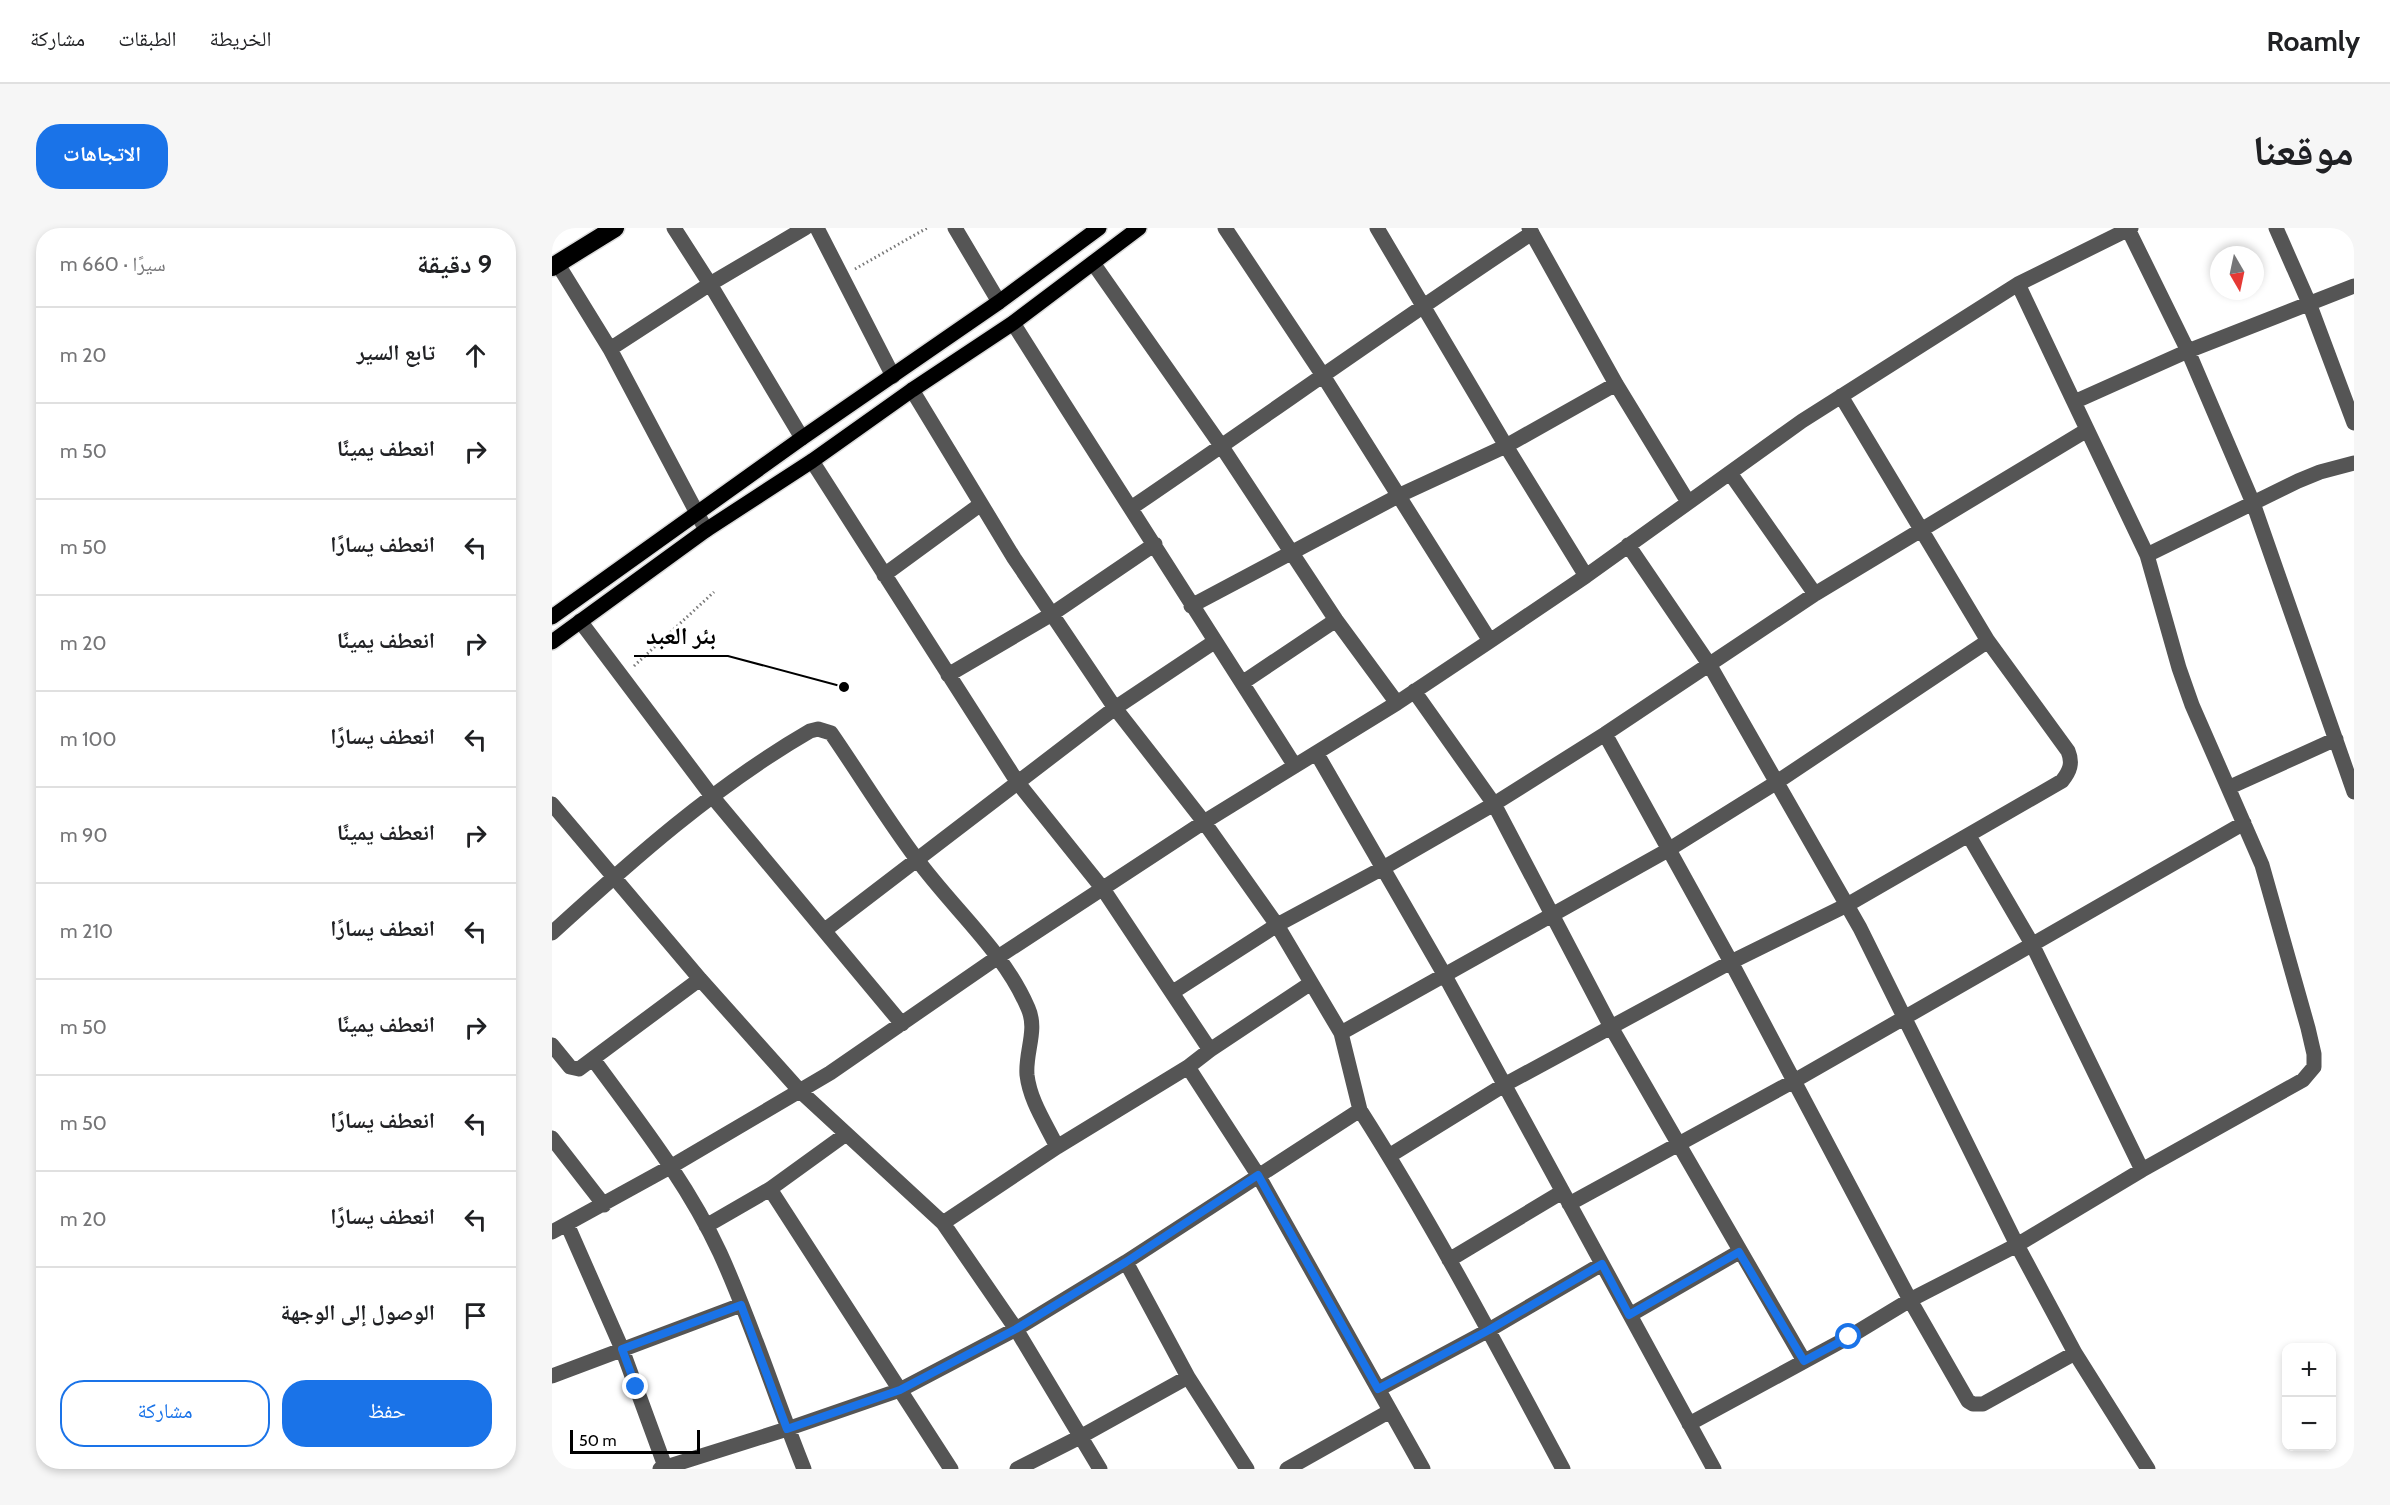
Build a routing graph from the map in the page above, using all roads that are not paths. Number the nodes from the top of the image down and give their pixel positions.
1 (615, 228) edge
2 (674, 228) edge
3 (805, 228) edge
4 (817, 228) edge
5 (955, 228) edge
6 (1099, 228) edge
7 (1139, 228) edge
8 (1225, 228) edge
9 (1377, 228) edge
10 (2276, 228) edge
11 (2130, 229) edge
12 (1531, 231) edge
13 (1093, 263) junction
14 (555, 265) edge
15 (710, 284) junction
16 (2018, 284) junction
17 (2354, 286) edge
18 (999, 302) junction
19 (2309, 303) junction
20 (1423, 305) junction
21 (1013, 323) junction
22 (610, 350) junction
23 (2188, 351) junction
24 (1322, 374) junction
25 (893, 376) junction
26 (1616, 384) junction
27 (912, 390) junction
28 (1841, 396) junction
29 (2074, 402) junction
30 (2354, 423) edge
31 (2087, 430) junction
32 (802, 438) junction
33 (1506, 446) junction
34 (1222, 447) junction
35 (812, 461) junction
36 (2354, 463) edge
37 (1730, 473) junction
38 (1400, 495) junction
39 (1688, 502) junction
40 (2253, 503) junction
41 (981, 504) junction
42 (1131, 508) junction
43 (697, 515) junction
44 (706, 530) junction
45 (1922, 531) junction
46 (1155, 544) junction
47 (1628, 545) junction
48 (1291, 553) junction
49 (2147, 555) junction
50 (884, 575) junction
51 (1586, 576) junction
52 (1815, 594) junction
53 (1191, 606) junction
54 (1052, 614) junction
55 (552, 617) edge
56 (1336, 620) junction
57 (580, 621) junction
58 (1490, 641) junction
59 (1988, 641) junction
60 (552, 642) edge
61 (1214, 642) junction
62 (1709, 664) junction
63 (948, 675) junction
64 (1242, 683) junction
65 (1414, 691) junction
66 (1397, 703) junction
67 (1115, 708) junction
68 (1605, 734) junction
69 (2336, 739) junction
70 (1317, 754) junction
71 (1295, 766) junction
72 (1777, 782) junction
73 (1018, 783) junction
74 (2230, 787) junction
75 (2354, 792) edge
76 (711, 795) junction
77 (552, 804) edge
78 (1494, 804) junction
79 (1204, 822) junction
80 (2244, 823) junction
81 (1969, 836) junction
82 (1668, 850) junction
83 (916, 859) junction
84 (1383, 868) junction
85 (614, 877) junction
86 (1103, 889) junction
87 (1847, 905) junction
88 (1552, 915) junction
89 (1277, 925) junction
90 (825, 930) junction
91 (552, 933) edge
92 (2032, 944) junction
93 (998, 957) junction
94 (1731, 962) junction
95 (1443, 974) junction
96 (700, 979) junction
97 (1311, 983) junction
98 (1173, 992) junction
99 (1904, 1017) junction
100 (902, 1024) junction
101 (1611, 1027) junction
102 (1341, 1033) junction
103 (552, 1045) edge
104 (1210, 1050) junction
105 (593, 1059) junction
106 (1188, 1067) junction
107 (1794, 1081) junction
108 (1504, 1085) junction
109 (800, 1091) junction
110 (1360, 1110) junction
111 (846, 1134) junction
112 (552, 1138) edge
113 (1680, 1145) junction
114 (1057, 1146) junction
115 (1389, 1156) junction
116 (672, 1166) junction
117 (2142, 1170) junction
118 (1258, 1175) junction
119 (770, 1189) junction
120 (1566, 1198) junction
121 (604, 1205) junction
122 (943, 1223) junction
123 (567, 1224) junction
124 (706, 1226) junction
125 (552, 1232) edge
126 (2017, 1245) junction
127 (1739, 1252) junction
128 (1449, 1260) junction
129 (1126, 1262) junction
130 (1602, 1264) junction
131 (1910, 1300) junction
132 (741, 1305) junction
133 (1629, 1315) junction
134 (1016, 1329) junction
135 (1489, 1330) junction
136 (622, 1349) junction
137 (2075, 1353) junction
138 (1804, 1361) junction
139 (552, 1376) edge
140 (1188, 1377) junction
141 (1378, 1389) junction
142 (900, 1390) junction
143 (1390, 1411) junction
144 (1689, 1424) junction
145 (787, 1429) junction
146 (1080, 1437) junction
147 (664, 1468) edge
148 (804, 1469) edge
149 (951, 1469) edge
150 (1017, 1469) edge
151 (1100, 1469) edge
152 (1247, 1469) edge
153 (1287, 1469) edge
154 (1423, 1469) edge
155 (1563, 1469) edge
156 (1714, 1469) edge
157 (2148, 1469) edge

1 - 14 highway
2 - 15 street
3 - 15 street
4 - 25 street
5 - 18 street
6 - 18 main road
7 - 13 main road
8 - 24 street
9 - 20 street
10 - 19 street
11 - 16 street
11 - 23 street
12 - 20 street
12 - 26 street
13 - 21 main road
13 - 34 street
14 - 22 street
15 - 22 street
15 - 32 street
16 - 28 street
16 - 29 street
17 - 19 street
18 - 25 main road
19 - 23 street
19 - 30 street
20 - 24 street
20 - 33 street
21 - 27 main road
21 - 42 street
22 - 43 street
23 - 29 street
23 - 40 street
24 - 34 street
24 - 38 street
25 - 32 main road
26 - 33 street
26 - 39 street
27 - 35 main road
27 - 41 street
28 - 37 street
28 - 45 street
29 - 31 street
31 - 45 street
31 - 49 street
32 - 43 main road
33 - 38 street
33 - 51 street
34 - 42 street
34 - 48 street
35 - 44 main road
35 - 50 street
36 - 40 street
37 - 39 street
37 - 52 street
38 - 48 street
38 - 58 street
39 - 47 street
40 - 49 street
40 - 69 street
41 - 50 street
41 - 54 street
42 - 46 street
43 - 44 street
43 - 55 main road
44 - 57 main road
45 - 52 street
45 - 59 street
46 - 53 street
46 - 54 street
47 - 51 street
47 - 62 street
48 - 53 street
48 - 56 street
49 - 74 street
50 - 63 street
51 - 58 street
52 - 62 street
53 - 61 street
54 - 63 street
54 - 67 street
56 - 64 street
56 - 66 street
57 - 60 main road
57 - 76 street
58 - 65 street
59 - 72 street
59 - 81 street
61 - 64 street
61 - 67 street
62 - 68 street
62 - 72 street
63 - 73 street
64 - 71 street
65 - 66 street
65 - 78 street
66 - 70 street
67 - 73 street
67 - 79 street
68 - 78 street
68 - 82 street
69 - 74 street
69 - 75 street
70 - 71 street
70 - 84 street
71 - 79 street
72 - 82 street
72 - 87 street
73 - 83 street
73 - 86 street
74 - 80 street
76 - 83 street
76 - 85 street
76 - 90 street
77 - 85 street
78 - 84 street
78 - 88 street
79 - 86 street
79 - 89 street
80 - 92 street
80 - 117 street
81 - 87 street
81 - 92 street
82 - 88 street
82 - 94 street
83 - 90 street
83 - 93 street
84 - 89 street
84 - 95 street
85 - 91 street
85 - 96 street
86 - 93 street
86 - 98 street
87 - 94 street
87 - 99 street
88 - 95 street
88 - 101 street
89 - 97 street
89 - 98 street
90 - 100 street
92 - 99 street
92 - 117 street
93 - 100 street
93 - 114 street
94 - 101 street
94 - 107 street
95 - 102 street
95 - 108 street
96 - 105 street
96 - 109 street
97 - 102 street
97 - 104 street
98 - 104 street
99 - 107 street
99 - 126 street
100 - 109 street
101 - 108 street
101 - 113 street
102 - 110 street
103 - 105 street
104 - 106 street
105 - 116 street
106 - 114 street
106 - 118 street
107 - 113 street
107 - 131 street
108 - 115 street
108 - 120 street
109 - 111 street
109 - 116 street
110 - 115 street
110 - 118 street
111 - 119 street
111 - 122 street
112 - 121 street
113 - 120 street
113 - 127 street
114 - 122 street
115 - 128 street
116 - 121 street
116 - 124 street
117 - 126 street
118 - 129 street
118 - 141 street
119 - 124 street
119 - 142 street
120 - 128 street
120 - 130 street
121 - 123 street
122 - 134 street
123 - 125 street
123 - 136 street
124 - 132 street
126 - 131 street
126 - 137 street
127 - 133 street
127 - 138 street
128 - 135 street
129 - 134 street
129 - 140 street
130 - 133 street
130 - 135 street
131 - 137 street
131 - 138 street
132 - 136 street
132 - 145 street
133 - 144 street
134 - 142 street
134 - 146 street
135 - 141 street
135 - 155 street
136 - 139 street
136 - 147 street
137 - 157 street
138 - 144 street
140 - 146 street
140 - 152 street
141 - 143 street
142 - 145 street
142 - 149 street
143 - 153 street
143 - 154 street
144 - 156 street
145 - 147 street
145 - 148 street
146 - 150 street
146 - 151 street

